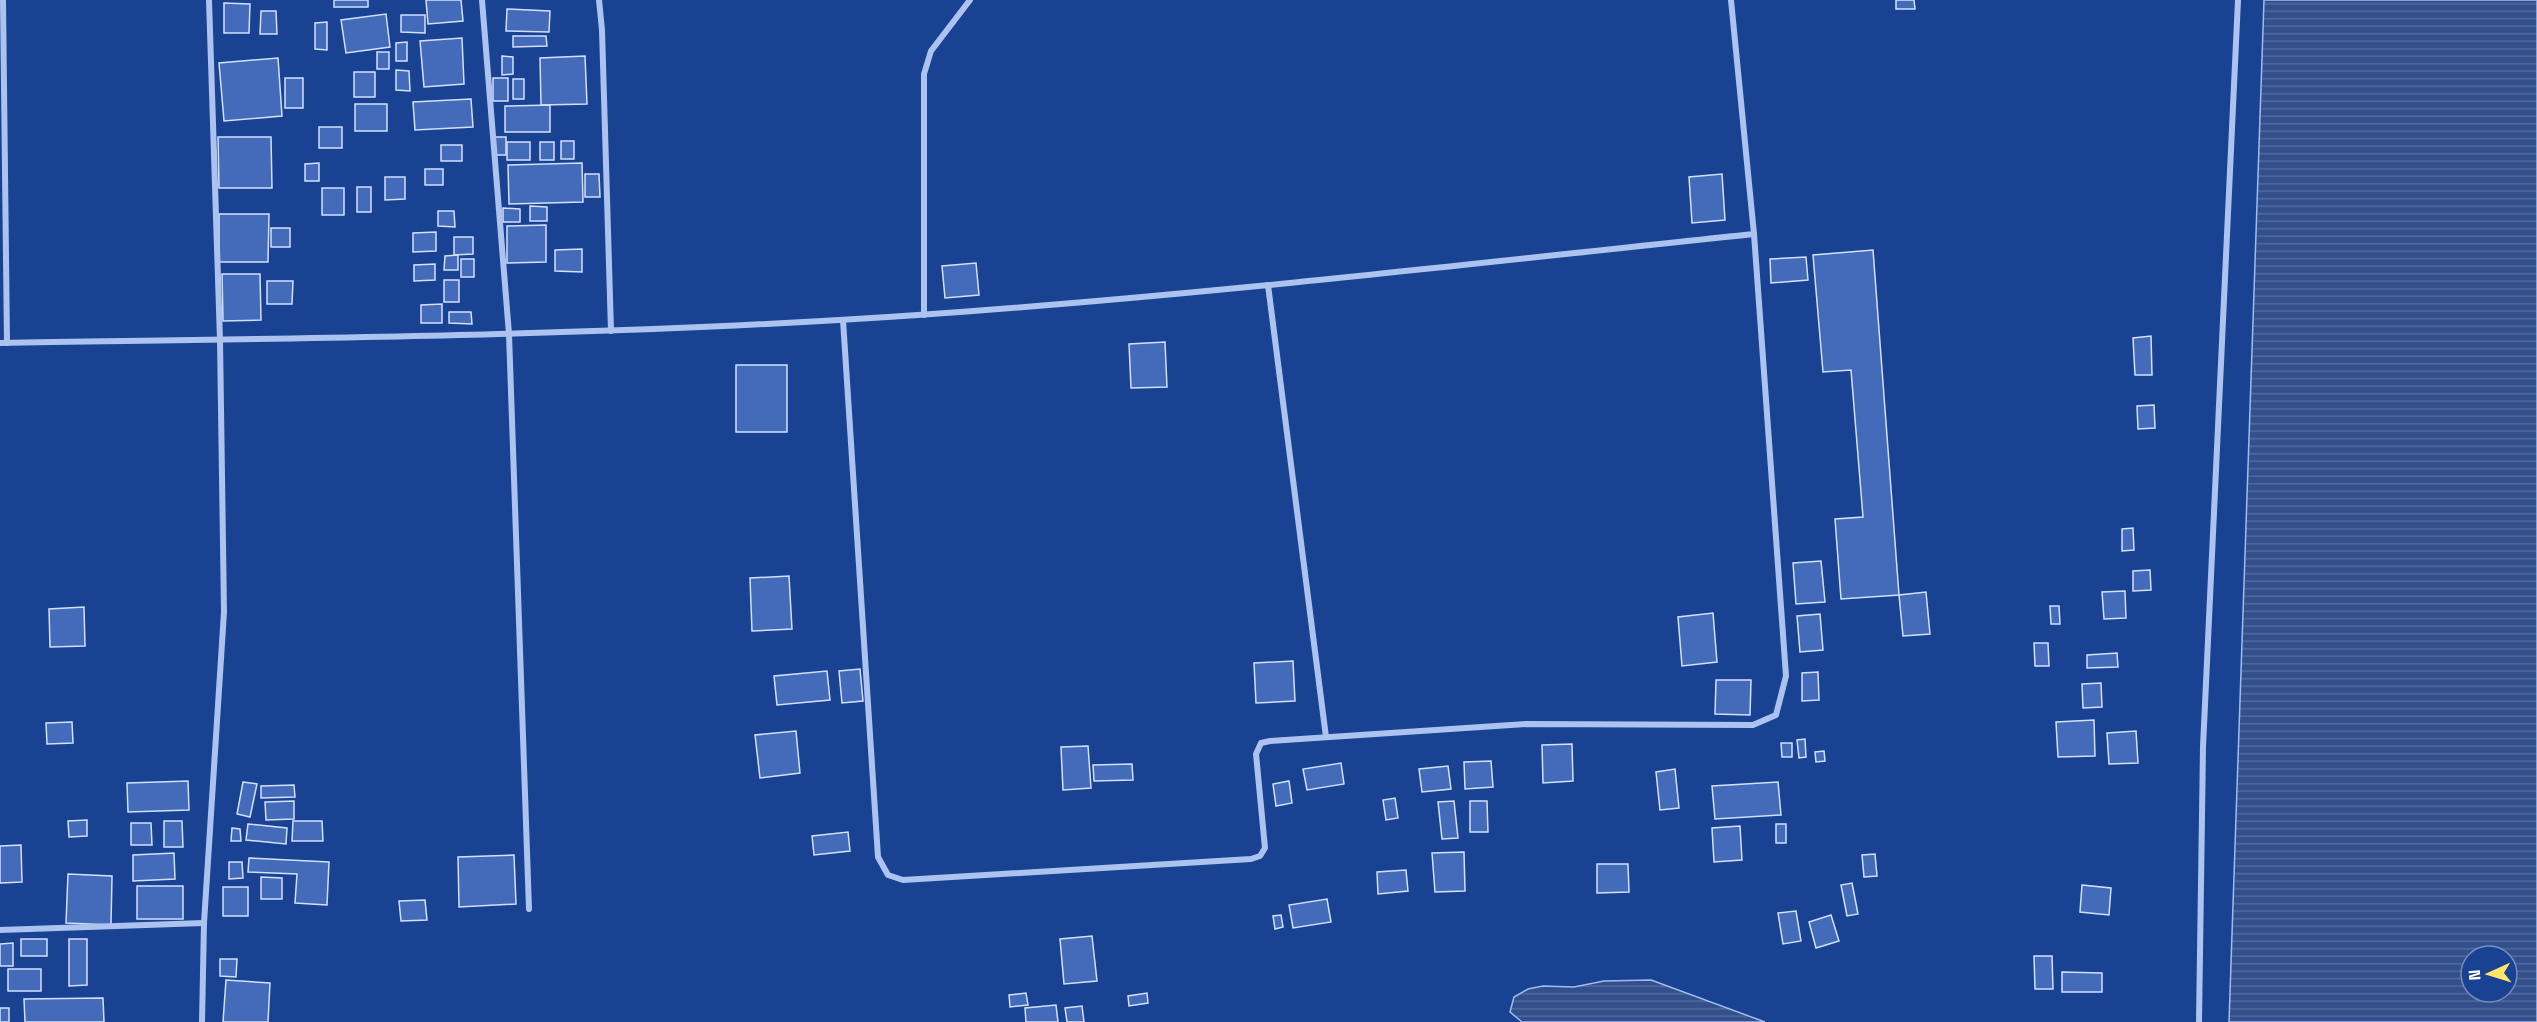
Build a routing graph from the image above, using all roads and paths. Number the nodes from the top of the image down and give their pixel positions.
1 (3, 0) edge
2 (209, 0) edge
3 (482, 0) edge
4 (599, 0) edge
5 (970, 0) edge
6 (1731, 0) edge
7 (2238, 0) edge
8 (1754, 234) junction
9 (1268, 285) junction
10 (924, 315) junction
11 (843, 320) junction
12 (611, 331) junction
13 (509, 334) junction
14 (220, 340) junction
15 (3, 343) edge
16 (1326, 737) junction
17 (529, 909) dead end
18 (204, 923) junction
19 (0, 930) edge
20 (202, 1022) edge
21 (2199, 1022) edge

1 - 15 street
2 - 14 street
3 - 13 street
4 - 12 street
5 - 10 street
6 - 8 street
7 - 21 street
8 - 9 street
8 - 16 street
9 - 10 street
9 - 16 street
10 - 11 street
11 - 12 street
11 - 16 street
12 - 13 street
13 - 14 street
13 - 17 street
14 - 15 street
14 - 18 street
18 - 19 street
18 - 20 street

